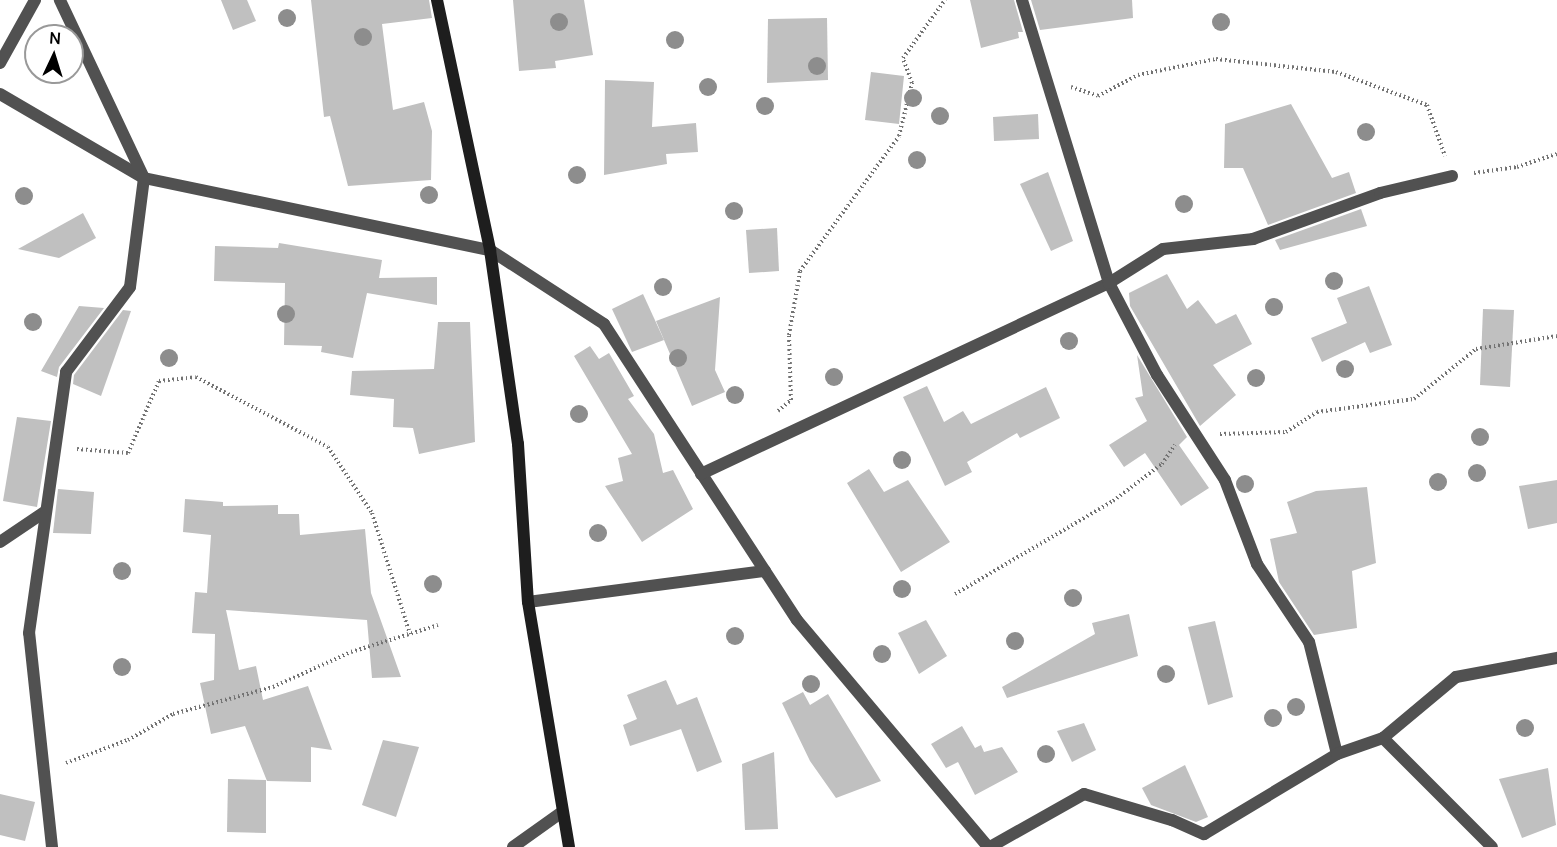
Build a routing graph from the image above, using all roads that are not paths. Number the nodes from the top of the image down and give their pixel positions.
1 (35, 0) edge
2 (60, 0) edge
3 (437, 0) edge
4 (1022, 0) edge
5 (0, 63) edge
6 (0, 94) edge
7 (1452, 176) road end
8 (144, 178) junction
9 (490, 250) junction
10 (1109, 283) junction
11 (701, 474) junction
12 (46, 511) junction
13 (0, 542) edge
14 (765, 571) junction
15 (528, 602) junction
16 (1557, 657) edge
17 (1383, 738) junction
18 (1337, 754) junction
19 (562, 812) junction
20 (52, 847) edge
21 (513, 847) edge
22 (569, 847) edge
23 (989, 847) edge
24 (1492, 847) edge

1 - 5 street
2 - 8 street
3 - 9 main road
4 - 10 street
6 - 8 street
7 - 10 street
8 - 9 street
8 - 12 street
9 - 11 street
9 - 15 main road
10 - 11 street
10 - 18 street
11 - 14 street
12 - 13 street
12 - 20 street
14 - 15 street
14 - 23 street
15 - 19 main road
16 - 17 street
17 - 18 street
17 - 24 street
18 - 23 street
19 - 21 street
19 - 22 main road

